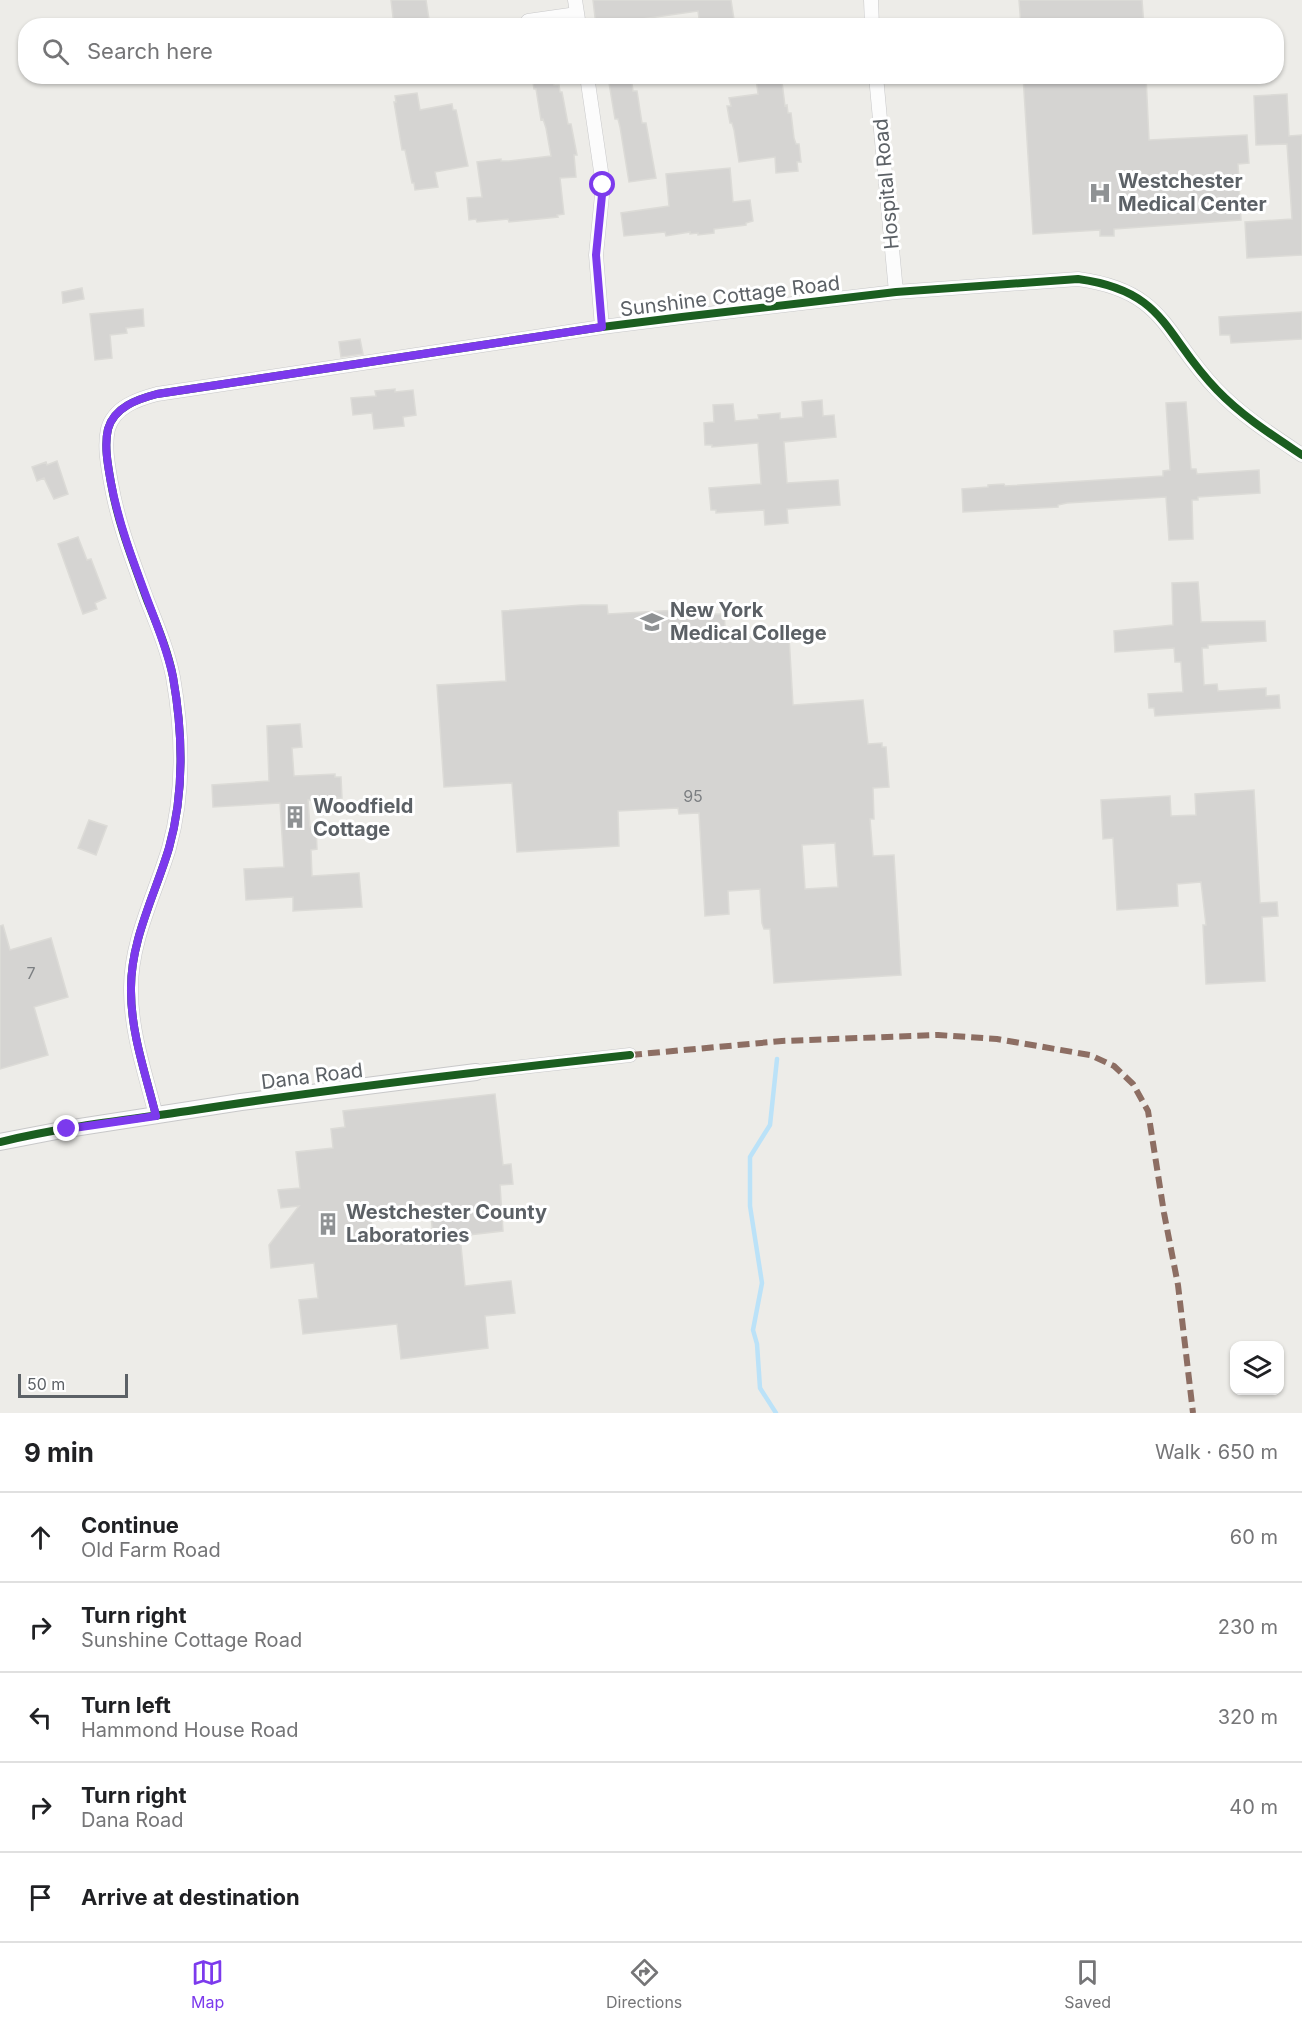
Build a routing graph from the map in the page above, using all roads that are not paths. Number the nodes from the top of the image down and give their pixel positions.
1 (871, 0) edge
2 (577, 13) edge
3 (546, 18) edge
4 (872, 18) edge
5 (587, 84) edge
6 (877, 84) edge
7 (896, 292) junction
8 (602, 327) junction
9 (1302, 455) edge
10 (630, 1055) dead end
11 (476, 1072) joint
12 (156, 1116) junction
13 (0, 1142) edge

1 - 4 street
2 - 3 street
5 - 8 street
6 - 7 street, Hospital Road
7 - 8 street, Sunshine Cottage Road
7 - 9 street, Sunshine Cottage Road
8 - 12 street, Sunshine Cottage Road
10 - 11 street, Dana Road
11 - 12 street, Dana Road
12 - 13 street, Dana Road

